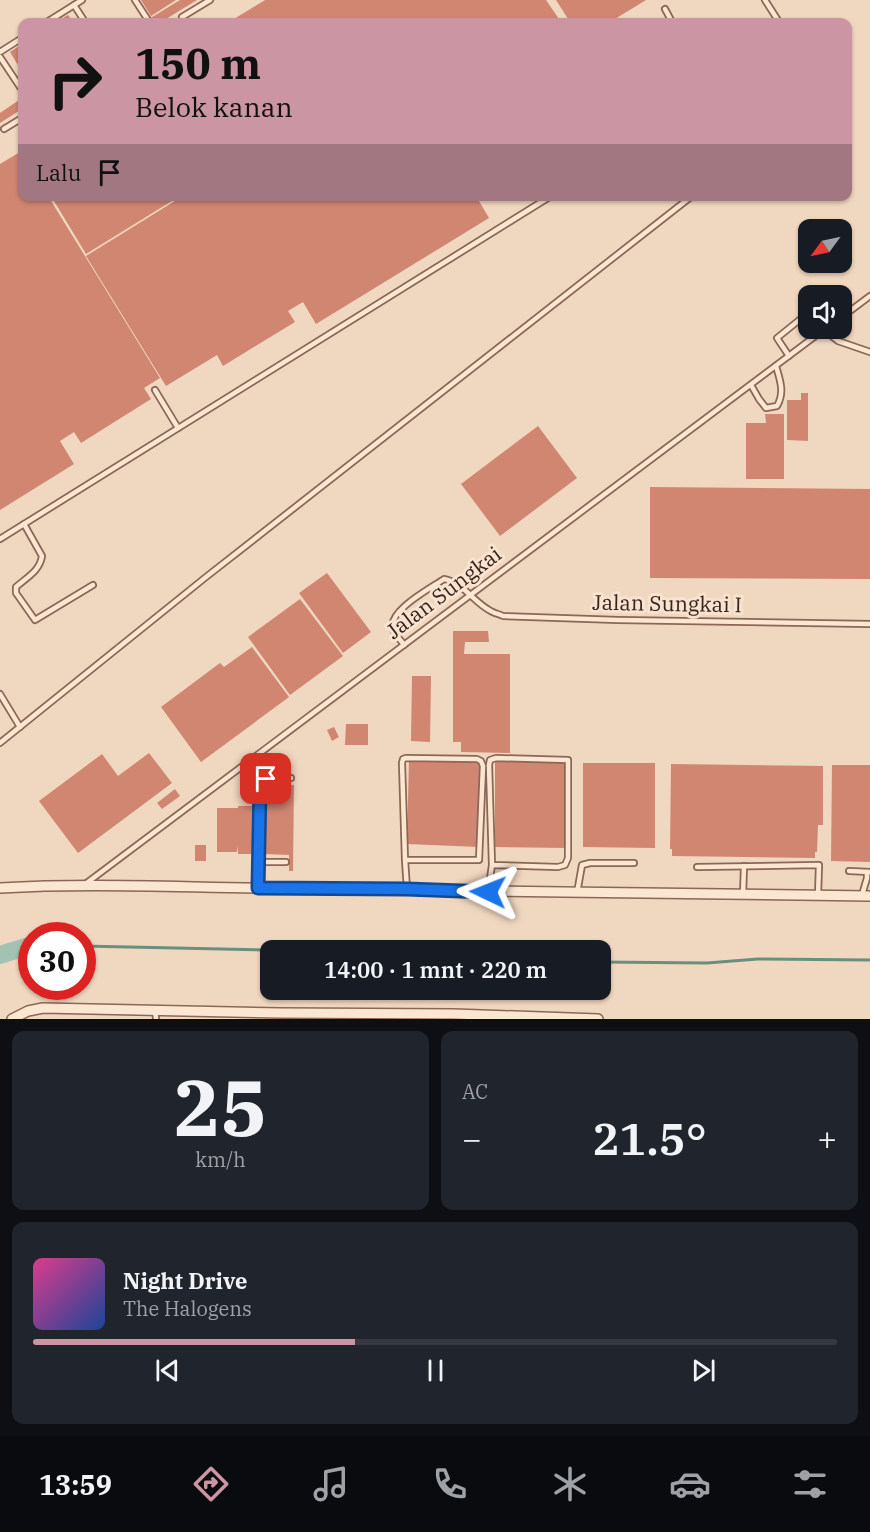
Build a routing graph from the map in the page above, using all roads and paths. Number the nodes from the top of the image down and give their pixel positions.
1 (82, 0) edge
2 (135, 0) edge
3 (210, 0) edge
4 (765, 0) edge
5 (74, 5) junction
6 (665, 9) dead end
7 (182, 17) dead end
8 (53, 18) edge
9 (82, 18) edge
10 (147, 18) edge
11 (670, 18) edge
12 (777, 18) edge
13 (18, 41) edge
14 (0, 52) edge
15 (0, 57) edge
16 (18, 84) edge
17 (18, 120) edge
18 (4, 129) dead end
19 (542, 201) edge
20 (686, 201) edge
21 (870, 296) edge
22 (852, 310) edge
23 (798, 321) edge
24 (812, 339) edge
25 (837, 339) edge
26 (870, 352) edge
27 (789, 356) junction
28 (776, 366) junction
29 (751, 385) junction
30 (155, 390) dead end
31 (178, 428) junction
32 (24, 524) junction
33 (0, 539) edge
34 (93, 585) dead end
35 (471, 595) junction
36 (870, 624) edge
37 (404, 645) junction
38 (0, 694) edge
39 (20, 727) junction
40 (0, 743) edge
41 (291, 778) dead end
42 (405, 860) junction
43 (259, 862) junction
44 (286, 862) dead end
45 (634, 863) dead end
46 (492, 865) junction
47 (744, 866) junction
48 (697, 867) dead end
49 (849, 871) dead end
50 (868, 872) edge
51 (83, 886) junction
52 (0, 888) edge
53 (258, 888) junction
54 (407, 889) junction
55 (488, 892) junction
56 (577, 893) junction
57 (743, 895) junction
58 (818, 896) junction
59 (866, 896) edge
60 (144, 1008) junction
61 (156, 1014) edge
62 (215, 1015) edge
63 (226, 1015) edge
64 (280, 1016) edge
65 (385, 1016) edge
66 (453, 1016) edge
67 (12, 1019) edge
68 (144, 1019) edge
69 (598, 1019) edge

1 - 5 lane
2 - 10 lane
3 - 7 lane
4 - 12 lane
5 - 8 lane
5 - 9 lane
6 - 11 lane
13 - 14 lane
15 - 16 lane
17 - 18 lane
19 - 31 lane
20 - 39 lane
21 - 22 lane
23 - 27 lane
24 - 27 lane, Jalan Sungkai
25 - 26 lane
27 - 28 lane, Jalan Sungkai
28 - 29 lane, Jalan Sungkai
28 - 29 lane
29 - 35 lane, Jalan Sungkai
30 - 31 lane
31 - 32 lane
32 - 33 lane
32 - 34 lane
35 - 36 lane, Jalan Sungkai I
35 - 37 lane, Jalan Sungkai
35 - 37 lane, Jalan Sungkai I
37 - 51 lane, Jalan Sungkai
38 - 39 lane
39 - 40 lane
41 - 43 lane
42 - 42 lane
42 - 54 lane
43 - 44 lane
43 - 53 lane
45 - 56 lane
46 - 46 lane
46 - 55 lane
47 - 48 lane
47 - 57 lane
47 - 58 lane
49 - 50 lane
50 - 59 lane
51 - 52 street
51 - 53 street
53 - 54 street
54 - 55 street
55 - 56 street
56 - 57 street
57 - 58 street
58 - 59 street
60 - 61 street
60 - 67 street
60 - 68 lane
61 - 62 street
62 - 63 street
63 - 64 street
64 - 65 street
65 - 66 street
66 - 69 street

